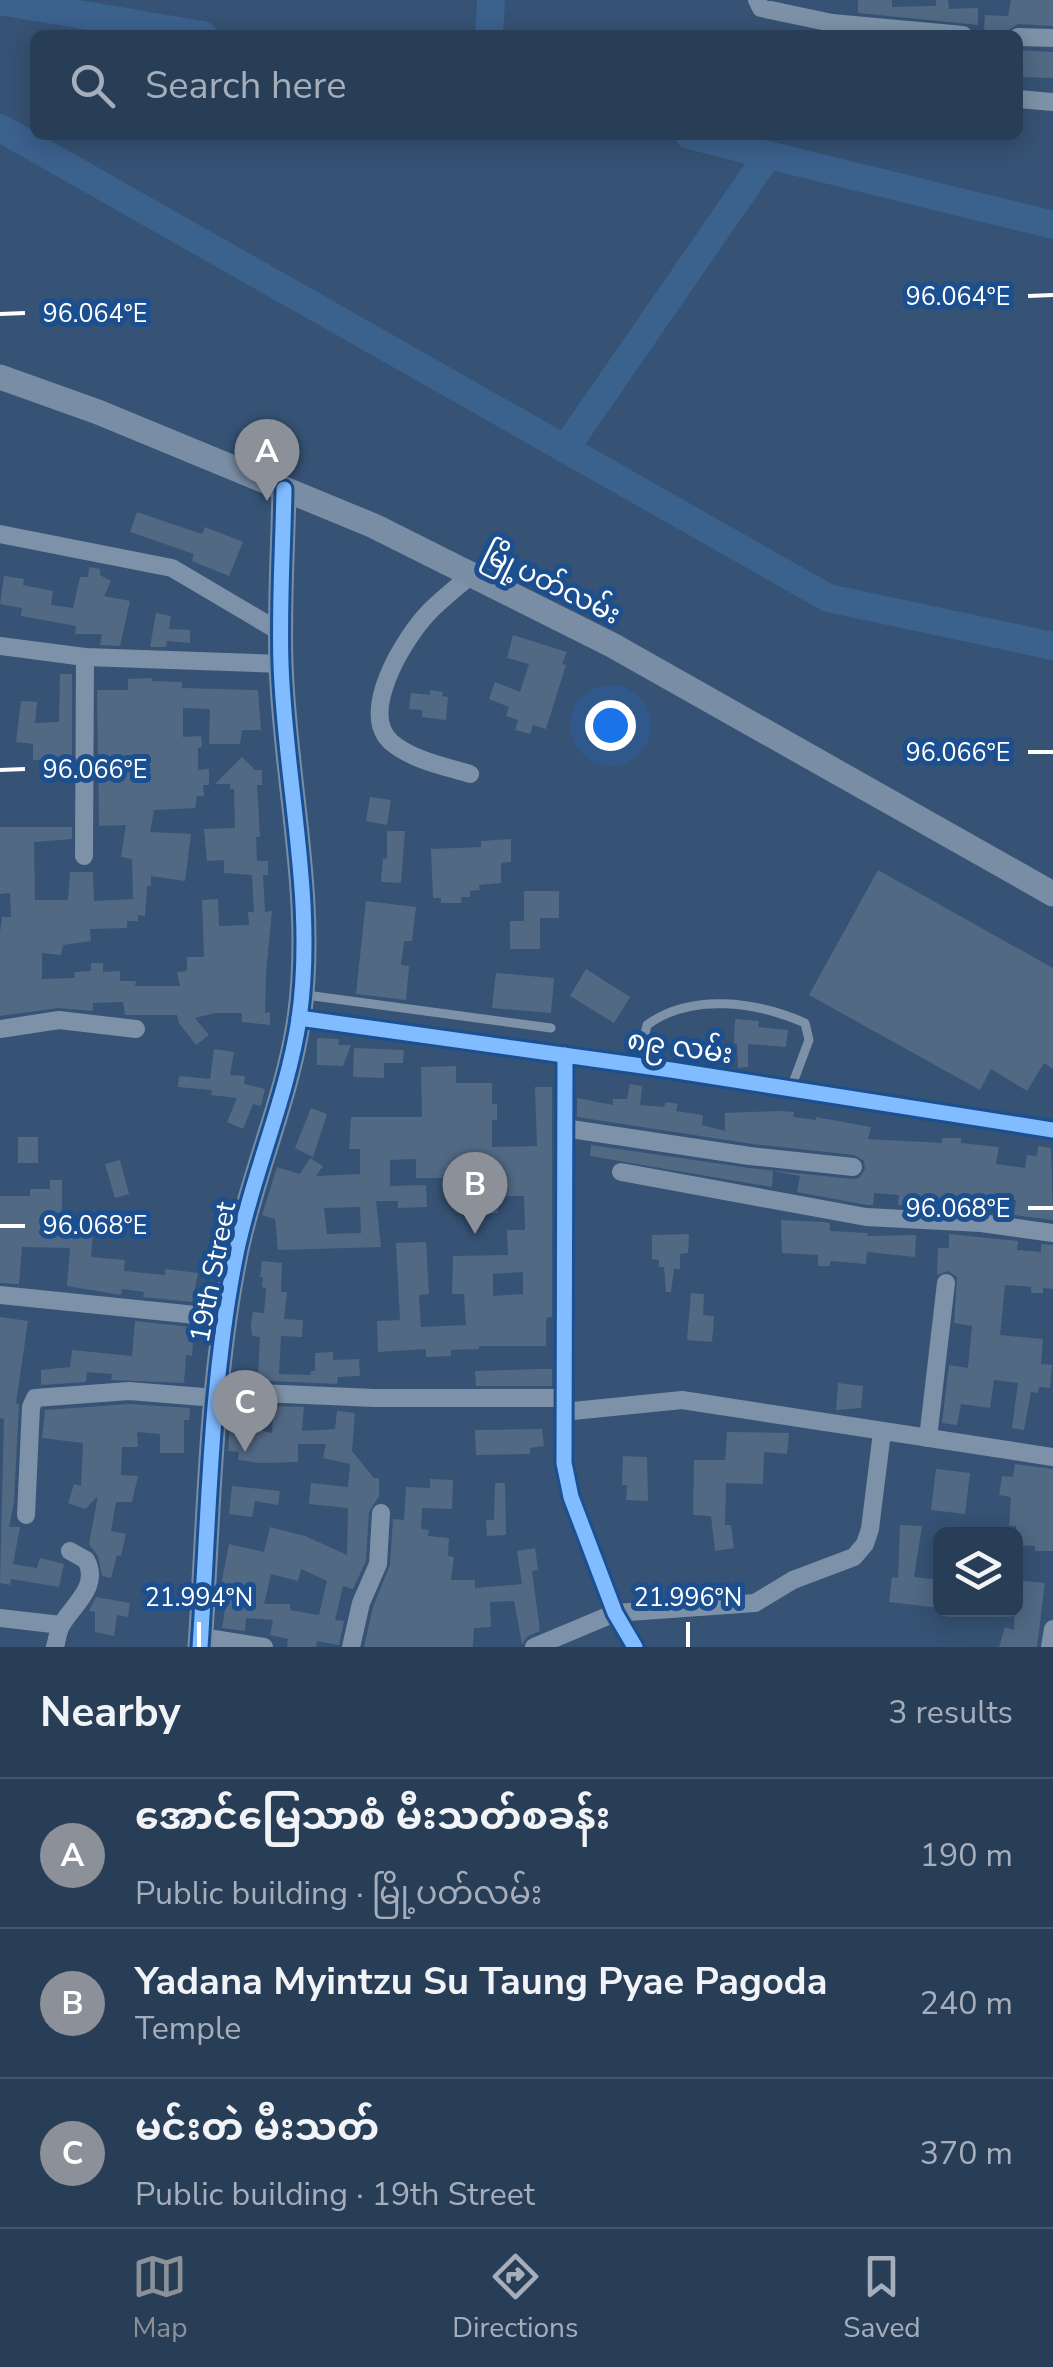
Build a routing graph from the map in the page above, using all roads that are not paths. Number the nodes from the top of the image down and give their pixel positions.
1 (758, 0) edge
2 (903, 30) edge
3 (1023, 37) edge
4 (1053, 38) edge
5 (1023, 100) edge
6 (1053, 102) edge
7 (0, 377) edge
8 (284, 489) junction
9 (0, 534) edge
10 (470, 576) junction
11 (282, 633) junction
12 (0, 646) edge
13 (85, 657) junction
14 (281, 664) junction
15 (470, 774) dead end
16 (84, 856) dead end
17 (1053, 894) edge
18 (300, 1006) junction
19 (551, 1028) dead end
20 (0, 1029) edge
21 (136, 1029) dead end
22 (566, 1055) junction
23 (638, 1065) junction
24 (792, 1088) junction
25 (564, 1128) junction
26 (1053, 1130) edge
27 (853, 1167) dead end
28 (621, 1172) dead end
29 (1053, 1233) edge
30 (946, 1283) dead end
31 (0, 1295) edge
32 (225, 1318) junction
33 (216, 1395) junction
34 (563, 1405) junction
35 (882, 1432) junction
36 (928, 1438) junction
37 (1053, 1457) edge
38 (381, 1512) dead end
39 (26, 1515) dead end
40 (70, 1550) dead end
41 (615, 1613) junction
42 (0, 1618) edge
43 (61, 1625) junction
44 (1053, 1629) edge
45 (200, 1642) edge
46 (55, 1647) edge
47 (264, 1647) edge
48 (351, 1647) edge
49 (534, 1647) edge
50 (635, 1647) edge
51 (1050, 1647) edge

1 - 2 street
3 - 4 street
5 - 6 street
7 - 8 main road, မြို့ပတ်လမ်း
8 - 10 main road, မြို့ပတ်လမ်း
8 - 11 main road, 19th Street
9 - 11 street
10 - 15 street
10 - 17 main road, မြို့ပတ်လမ်း
11 - 14 main road, 19th Street
12 - 13 street
13 - 14 street
13 - 16 street
14 - 18 main road, 19th Street
18 - 19 lane
18 - 22 street, ၈၉ လမ်း
18 - 32 main road, 19th Street
20 - 21 street
22 - 23 street, ၈၉ လမ်း
22 - 25 street
23 - 24 street, ၈၉ လမ်း
23 - 24 lane
24 - 26 street, ၈၉ လမ်း
25 - 27 street
25 - 34 street
28 - 29 street
30 - 36 street
31 - 32 street
32 - 33 main road, 19th Street
33 - 34 street
33 - 39 street
33 - 45 main road, 19th Street
34 - 35 street
34 - 41 street
35 - 36 street
35 - 41 street
36 - 37 street
38 - 48 street
40 - 43 street
41 - 49 street
41 - 50 street
42 - 43 street
43 - 46 street
44 - 51 street
45 - 47 street

